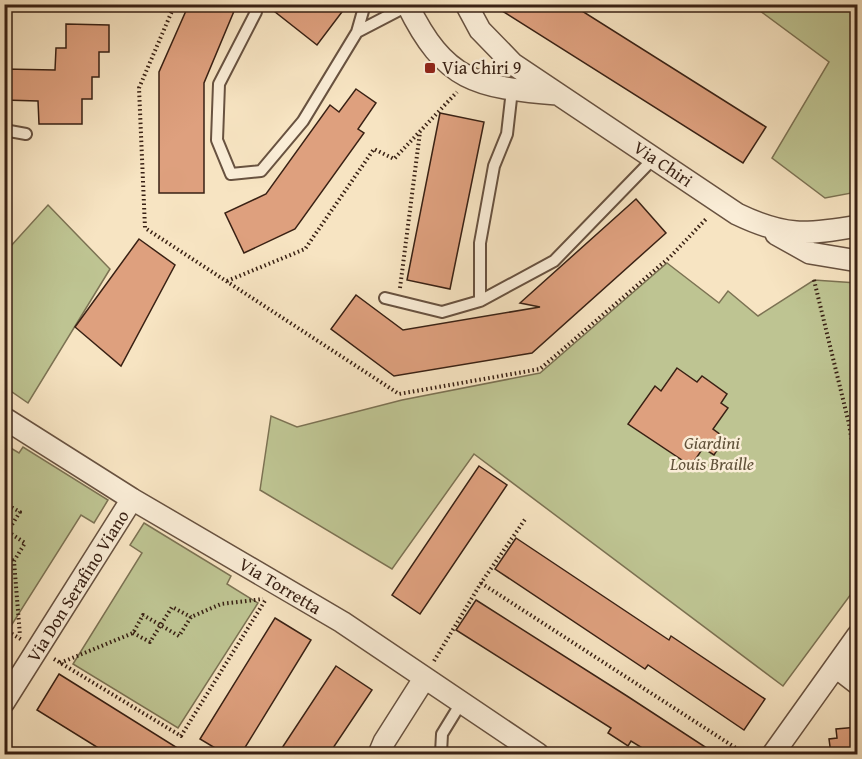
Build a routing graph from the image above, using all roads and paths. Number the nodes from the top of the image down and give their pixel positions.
1 (175, 4) edge
2 (365, 4) edge
3 (466, 4) edge
4 (407, 5) edge
5 (256, 12) dead end
6 (357, 32) junction
7 (469, 80) junction
8 (512, 90) junction
9 (561, 94) junction
10 (4, 130) edge
11 (420, 131) junction
12 (26, 134) dead end
13 (654, 158) junction
14 (711, 213) dead end
15 (858, 226) edge
16 (768, 228) junction
17 (858, 261) edge
18 (814, 280) dead end
19 (226, 282) junction
20 (385, 298) dead end
21 (398, 301) junction
22 (480, 302) junction
23 (4, 418) edge
24 (858, 478) edge
25 (132, 499) junction
26 (4, 503) edge
27 (526, 518) dead end
28 (6, 530) edge
29 (4, 537) edge
30 (4, 555) edge
31 (14, 561) junction
32 (481, 583) junction
33 (270, 591) junction
34 (191, 617) junction
35 (161, 625) junction
36 (4, 629) edge
37 (133, 633) junction
38 (858, 635) edge
39 (30, 645) junction
40 (59, 663) junction
41 (836, 667) junction
42 (424, 679) junction
43 (858, 684) edge
44 (4, 702) edge
45 (461, 703) junction
46 (379, 754) edge
47 (444, 754) edge
48 (538, 754) edge
49 (745, 754) edge
50 (773, 754) edge

1 - 19 path
2 - 6 lane
3 - 9 street, Via Chiri
4 - 6 lane
4 - 7 street, Via Chiri
5 - 6 lane
7 - 8 street, Via Chiri
7 - 11 path
8 - 9 street, Via Chiri
8 - 22 lane
9 - 13 street, Via Chiri
10 - 12 lane
11 - 19 path
11 - 21 path
13 - 16 street, Via Chiri
13 - 22 lane
14 - 19 path
15 - 16 street, Via Chiri
16 - 17 street, Via Chiri
18 - 24 path
20 - 21 lane
21 - 22 lane
23 - 25 street, Via Torretta
25 - 33 street, Via Torretta
25 - 39 street, Via Don Serafino Viano
26 - 28 path
27 - 32 path
28 - 29 path
28 - 31 path
30 - 31 path
31 - 39 path
32 - 42 path
32 - 49 path
33 - 34 path
33 - 40 path
33 - 42 street, Via Torretta
34 - 35 path
34 - 35 path
35 - 37 path
35 - 37 path
36 - 39 path
37 - 40 path
38 - 41 street
39 - 40 path
39 - 44 street, Via Don Serafino Viano
41 - 43 street
41 - 50 street
42 - 45 street, Via Torretta
42 - 46 street
45 - 47 lane
45 - 48 street, Via Torretta

